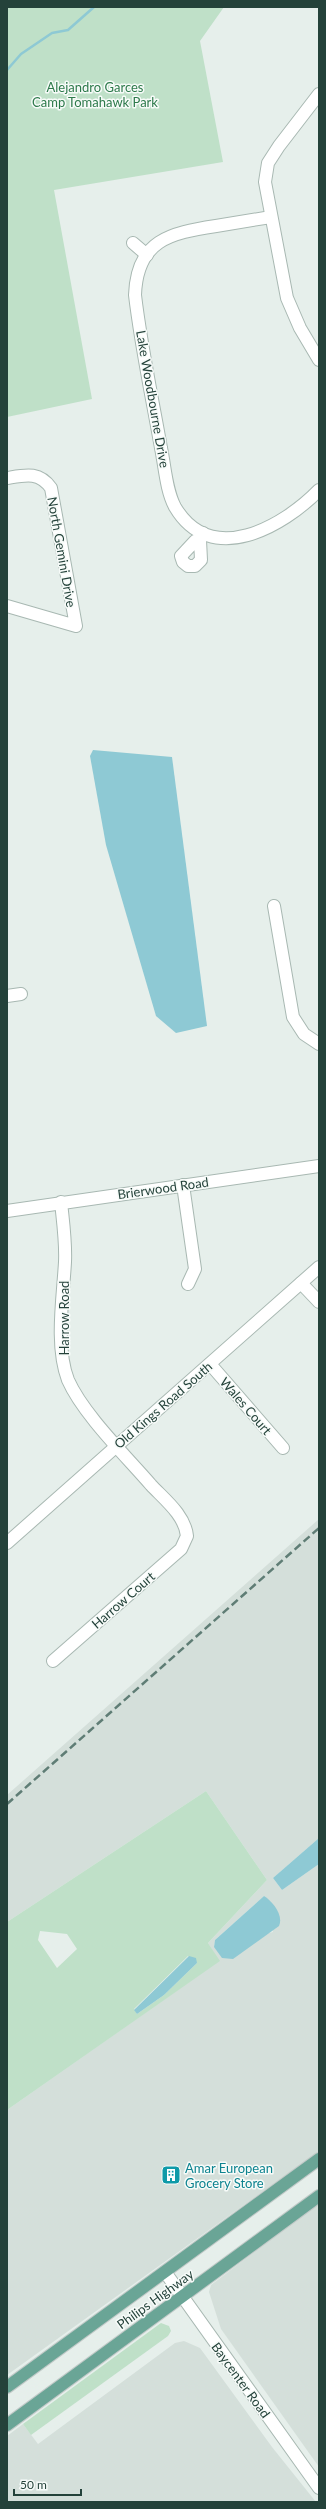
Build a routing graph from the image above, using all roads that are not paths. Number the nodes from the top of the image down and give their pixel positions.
1 (319, 94) edge
2 (271, 217) junction
3 (133, 243) dead end
4 (147, 255) junction
5 (319, 360) edge
6 (7, 478) edge
7 (319, 490) edge
8 (7, 606) edge
9 (274, 906) dead end
10 (21, 994) dead end
11 (7, 996) edge
12 (319, 1044) edge
13 (319, 1166) edge
14 (183, 1185) junction
15 (61, 1202) junction
16 (7, 1211) edge
17 (319, 1267) edge
18 (302, 1283) junction
19 (188, 1284) dead end
20 (319, 1302) edge
21 (210, 1364) junction
22 (117, 1446) junction
23 (283, 1448) dead end
24 (187, 1536) joint
25 (7, 1543) edge
26 (53, 1661) dead end
27 (319, 2159) edge
28 (319, 2196) edge
29 (165, 2272) junction
30 (182, 2297) junction
31 (7, 2387) edge
32 (7, 2425) edge
33 (319, 2488) edge

1 - 2 street
2 - 4 street, Lake Woodbourne Drive
2 - 5 street
3 - 4 street
4 - 7 street, Lake Woodbourne Drive
6 - 8 street, North Gemini Drive
9 - 12 street
10 - 11 street
13 - 14 street, Brierwood Road
14 - 15 street, Brierwood Road
14 - 19 street
15 - 16 street, Brierwood Road
15 - 22 street, Harrow Road
17 - 18 street, Old Kings Road South
18 - 20 street
18 - 21 street, Old Kings Road South
21 - 22 street, Old Kings Road South
21 - 23 street, Wales Court
22 - 24 street, Harrow Road
22 - 25 street, Old Kings Road South
24 - 26 street, Harrow Court
27 - 29 main road, Philips Highway
28 - 30 main road, Philips Highway
29 - 30 street, Baycenter Road
29 - 31 main road, Philips Highway
30 - 32 main road, Philips Highway
30 - 33 street, Baycenter Road

